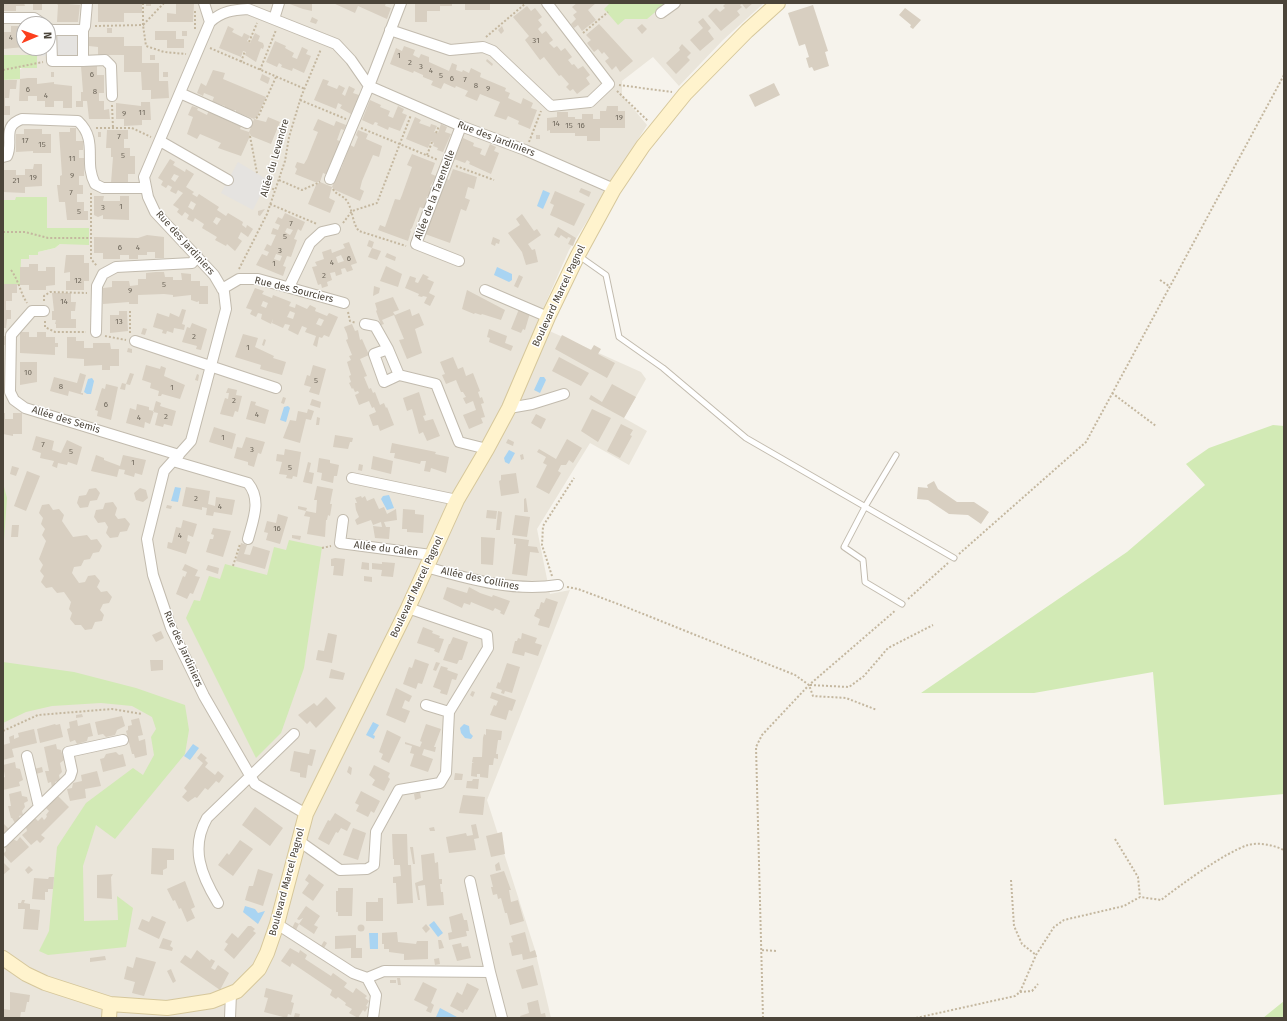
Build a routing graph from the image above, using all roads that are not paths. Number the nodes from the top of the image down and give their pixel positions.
1 (87, 3) edge
2 (204, 3) edge
3 (210, 3) edge
4 (279, 3) edge
5 (401, 3) edge
6 (547, 3) edge
7 (675, 3) edge
8 (778, 3) edge
9 (661, 13) dead end
10 (220, 14) junction
11 (3, 18) edge
12 (16, 18) edge
13 (276, 20) junction
14 (210, 22) junction
15 (84, 28) junction
16 (56, 29) edge
17 (390, 30) junction
18 (52, 56) edge
19 (83, 61) junction
20 (369, 86) junction
21 (180, 93) junction
22 (112, 96) road end
23 (247, 123) road end
24 (461, 126) junction
25 (160, 141) junction
26 (3, 157) edge
27 (330, 179) road end
28 (228, 180) dead end
29 (146, 188) junction
30 (614, 189) junction
31 (335, 229) road end
32 (578, 255) junction
33 (196, 256) junction
34 (458, 261) dead end
35 (289, 287) junction
36 (222, 289) junction
37 (484, 290) dead end
38 (344, 303) road end
39 (44, 311) road end
40 (548, 317) junction
41 (362, 323) road end
42 (96, 332) road end
43 (135, 341) dead end
44 (388, 349) junction
45 (210, 366) junction
46 (399, 375) junction
47 (276, 388) dead end
48 (564, 394) dead end
49 (509, 408) junction
50 (487, 449) junction
51 (896, 455) dead end
52 (176, 458) junction
53 (352, 478) dead end
54 (457, 500) junction
55 (866, 506) junction
56 (343, 520) dead end
57 (248, 539) road end
58 (954, 558) road end
59 (429, 561) junction
60 (558, 586) road end
61 (902, 604) road end
62 (408, 608) junction
63 (426, 705) dead end
64 (449, 712) junction
65 (294, 734) dead end
66 (123, 740) dead end
67 (27, 756) dead end
68 (251, 777) junction
69 (39, 807) junction
70 (306, 814) junction
71 (299, 841) junction
72 (3, 842) edge
73 (470, 881) dead end
74 (218, 903) dead end
75 (276, 924) junction
76 (3, 958) edge
77 (490, 972) junction
78 (368, 978) junction
79 (231, 993) junction
80 (110, 1004) junction
81 (109, 1018) edge
82 (230, 1018) edge
83 (373, 1018) edge
84 (502, 1018) edge

1 - 15 street
2 - 14 street
3 - 10 street
4 - 13 street
5 - 17 street
6 - 17 street
7 - 9 street
8 - 30 street, Boulevard Marcel Pagnol
10 - 13 street, Rue des Jardiniers
10 - 14 street, Rue des Jardiniers
11 - 12 street
13 - 20 street, Rue des Jardiniers
14 - 21 street, Rue des Jardiniers
15 - 16 street
15 - 19 street
17 - 20 street
18 - 19 street
19 - 22 street
20 - 24 street, Rue des Jardiniers
20 - 27 street
21 - 23 street
21 - 25 street, Rue des Jardiniers
24 - 30 street, Rue des Jardiniers
24 - 34 street, Allée de la Tarentelle
25 - 28 street
25 - 29 street, Rue des Jardiniers
26 - 29 street
29 - 33 street, Rue des Jardiniers
30 - 32 street, Boulevard Marcel Pagnol
31 - 35 street
32 - 40 street, Boulevard Marcel Pagnol
32 - 55 lane
33 - 36 street, Rue des Jardiniers
33 - 42 street
35 - 36 street, Rue des Sourciers
35 - 38 street, Rue des Sourciers
36 - 45 street, Rue des Jardiniers
37 - 40 street
39 - 52 street, Allée des Semis
40 - 49 street, Boulevard Marcel Pagnol
41 - 44 street
43 - 45 street
44 - 46 street
44 - 46 street
45 - 47 street
45 - 52 street, Rue des Jardiniers
46 - 50 street
48 - 49 street
49 - 50 street, Boulevard Marcel Pagnol
50 - 54 street, Boulevard Marcel Pagnol
51 - 55 lane
52 - 57 street, Allée des Semis
52 - 68 street, Rue des Jardiniers
53 - 54 street
54 - 59 street, Boulevard Marcel Pagnol
55 - 58 lane
55 - 61 lane
56 - 59 street, Allée du Calen
59 - 60 street, Allée des Collines
59 - 62 street, Boulevard Marcel Pagnol
62 - 64 street
62 - 70 street, Boulevard Marcel Pagnol
63 - 64 street
64 - 71 street
65 - 68 street
66 - 69 street
67 - 69 street
68 - 70 street, Rue des Jardiniers
68 - 74 street
69 - 72 street
70 - 71 street, Boulevard Marcel Pagnol
71 - 75 street, Boulevard Marcel Pagnol
73 - 77 street
75 - 78 street
75 - 79 street, Boulevard Marcel Pagnol
76 - 80 street, Boulevard Marcel Pagnol
77 - 78 street
77 - 84 street
78 - 83 street
79 - 80 street, Boulevard Marcel Pagnol
79 - 82 street
80 - 81 street

